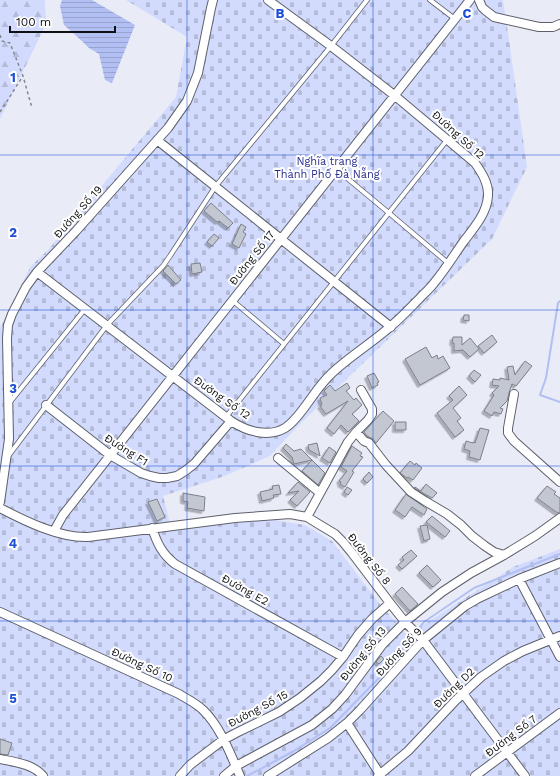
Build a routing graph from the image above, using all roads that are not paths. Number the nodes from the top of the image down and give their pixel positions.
1 (214, 0) edge
2 (268, 0) edge
3 (367, 0) edge
4 (430, 0) edge
5 (470, 0) edge
6 (479, 0) edge
7 (454, 19) junction
8 (560, 24) edge
9 (331, 46) junction
10 (394, 95) junction
11 (157, 140) junction
12 (447, 140) junction
13 (336, 169) junction
14 (215, 187) junction
15 (389, 213) junction
16 (281, 239) junction
17 (448, 263) junction
18 (37, 272) junction
19 (335, 282) junction
20 (233, 300) junction
21 (85, 309) junction
22 (107, 325) junction
23 (391, 327) junction
24 (284, 344) junction
25 (173, 376) junction
26 (361, 390) dead end
27 (514, 394) dead end
28 (8, 404) junction
29 (46, 405) junction
30 (229, 419) junction
31 (356, 432) junction
32 (7, 455) junction
33 (110, 455) junction
34 (278, 458) dead end
35 (0, 470) edge
36 (560, 482) edge
37 (320, 493) junction
38 (0, 502) edge
39 (0, 508) edge
40 (307, 517) junction
41 (560, 518) edge
42 (152, 528) junction
43 (54, 531) junction
44 (504, 555) junction
45 (560, 563) edge
46 (521, 583) junction
47 (390, 604) junction
48 (0, 612) edge
49 (405, 622) junction
50 (560, 636) edge
51 (423, 640) junction
52 (551, 640) junction
53 (343, 657) junction
54 (560, 657) edge
55 (463, 694) junction
56 (560, 712) edge
57 (347, 723) junction
58 (223, 740) junction
59 (507, 753) junction
60 (0, 759) edge
61 (236, 766) junction
62 (43, 776) edge
63 (180, 776) edge
64 (224, 776) edge
65 (240, 776) edge
66 (268, 776) edge
67 (380, 776) edge
68 (475, 776) edge
69 (525, 776) edge

1 - 11 street, Đường Số 19
2 - 9 street, Đường Số 12
3 - 9 lane
4 - 7 lane
5 - 7 street, Đường Số 17
6 - 8 street
7 - 10 street, Đường Số 17
9 - 10 street, Đường Số 12
9 - 14 lane
10 - 12 street, Đường Số 12
10 - 13 street, Đường Số 17
11 - 14 street
11 - 18 street, Đường Số 19
12 - 15 lane
12 - 17 street, Đường Số 12
13 - 15 lane
13 - 16 street, Đường Số 17
14 - 16 street
14 - 22 lane
15 - 17 lane
15 - 19 lane
16 - 19 street
16 - 20 street, Đường Số 17
17 - 23 street, Đường Số 12
18 - 21 street, Đường Số 12
18 - 28 street, Đường Số 19
19 - 23 street
19 - 24 lane
20 - 24 lane
20 - 25 street, Đường Số 17
21 - 22 street, Đường Số 12
21 - 28 lane
22 - 25 street, Đường Số 12
22 - 29 lane
23 - 30 street, Đường Số 12
24 - 30 lane
25 - 30 street, Đường Số 12
25 - 33 street, Đường Số 17
26 - 31 street
27 - 36 street
28 - 32 street, Đường Số 19
29 - 32 lane
29 - 33 street, Đường F1
30 - 33 street, Đường F1
31 - 37 street
31 - 44 street
32 - 35 street, Đường Số 19
32 - 38 street, Đường Số 19
33 - 43 street, Đường Số 17
34 - 37 street
37 - 40 street
39 - 43 street, Đường Số 8
40 - 42 street, Đường Số 8
40 - 47 street, Đường Số 8
41 - 44 street, Đường Số 13
42 - 43 street, Đường Số 8
42 - 53 street, Đường E2
44 - 49 street, Đường Số 13
45 - 46 street, Đường Số 9
46 - 51 street, Đường Số 9
46 - 52 street
47 - 49 street, Đường Số 8
47 - 53 street, Đường Số 15
48 - 58 street, Đường Số 10
49 - 51 street, Đường Số 8
49 - 61 street, Đường Số 13
50 - 52 street, Đường D2
51 - 55 street, Đường Số 8
51 - 57 street, Đường Số 9
52 - 54 street
52 - 55 street, Đường D2
53 - 58 street, Đường Số 15
55 - 59 street, Đường Số 8
55 - 67 street, Đường D2
56 - 59 street, Đường Số 7
57 - 66 street, Đường Số 9
57 - 67 street
58 - 61 street, Đường Số 10
58 - 63 street, Đường Số 15
59 - 68 street, Đường Số 7
59 - 69 street, Đường Số 8
60 - 62 street
61 - 64 street, Đường Số 13
61 - 65 street, Đường Số 10

